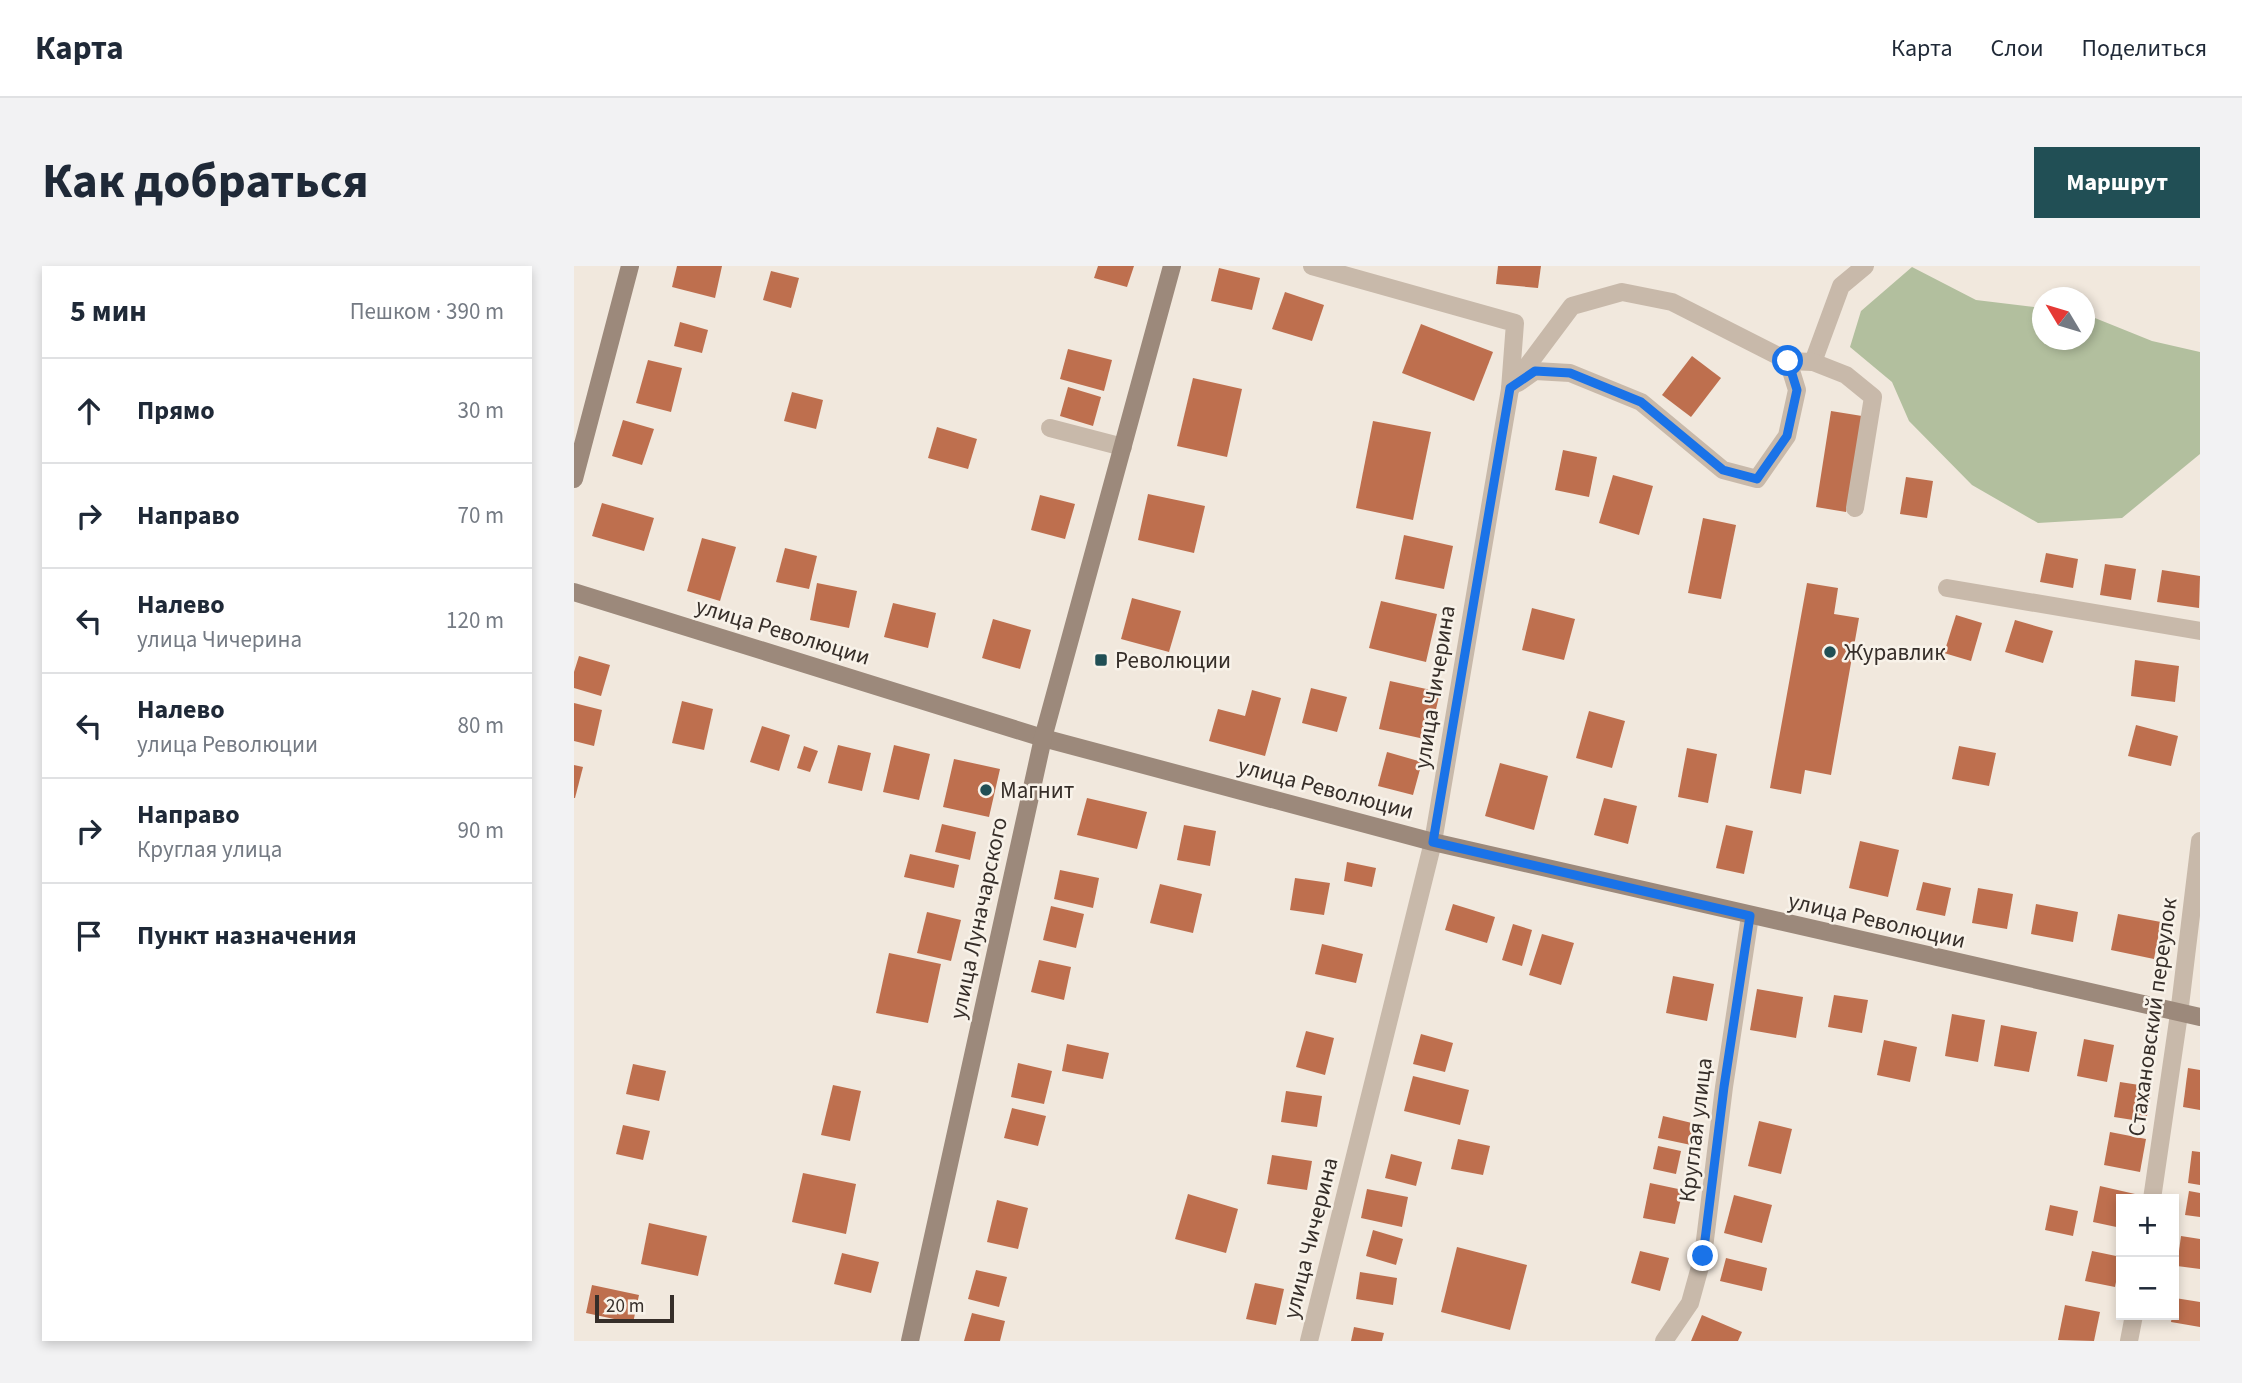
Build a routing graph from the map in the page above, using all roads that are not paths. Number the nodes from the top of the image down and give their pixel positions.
1 (630, 266) edge
2 (1171, 266) edge
3 (1312, 266) edge
4 (1865, 266) edge
5 (1788, 361) junction
6 (1813, 362) junction
7 (1510, 388) junction
8 (1050, 428) dead end
9 (1122, 447) junction
10 (574, 479) edge
11 (1855, 508) dead end
12 (1947, 588) dead end
13 (574, 592) edge
14 (2200, 631) edge
15 (1043, 738) junction
16 (2200, 841) edge
17 (1433, 842) junction
18 (1750, 916) junction
19 (2179, 1014) junction
20 (2200, 1017) edge
21 (2152, 1194) edge
22 (2133, 1320) edge
23 (910, 1341) edge
24 (1310, 1341) edge
25 (1664, 1341) edge
26 (2129, 1341) edge

1 - 10 street
2 - 9 street, улица Луначарского
3 - 7 street, улица Чичерина
4 - 6 street
5 - 6 street
5 - 7 street
5 - 7 street
6 - 11 street
7 - 17 street, улица Чичерина
8 - 9 street
9 - 15 street, улица Луначарского
12 - 14 street
13 - 15 street, улица Революции
15 - 17 street, улица Революции
15 - 23 street, улица Луначарского
16 - 19 street, Стахановский переулок
17 - 18 street, улица Революции
17 - 24 street, улица Чичерина
18 - 19 street, улица Революции
18 - 25 street, Круглая улица
19 - 20 street, улица Революции
19 - 21 street, Стахановский переулок
22 - 26 street

